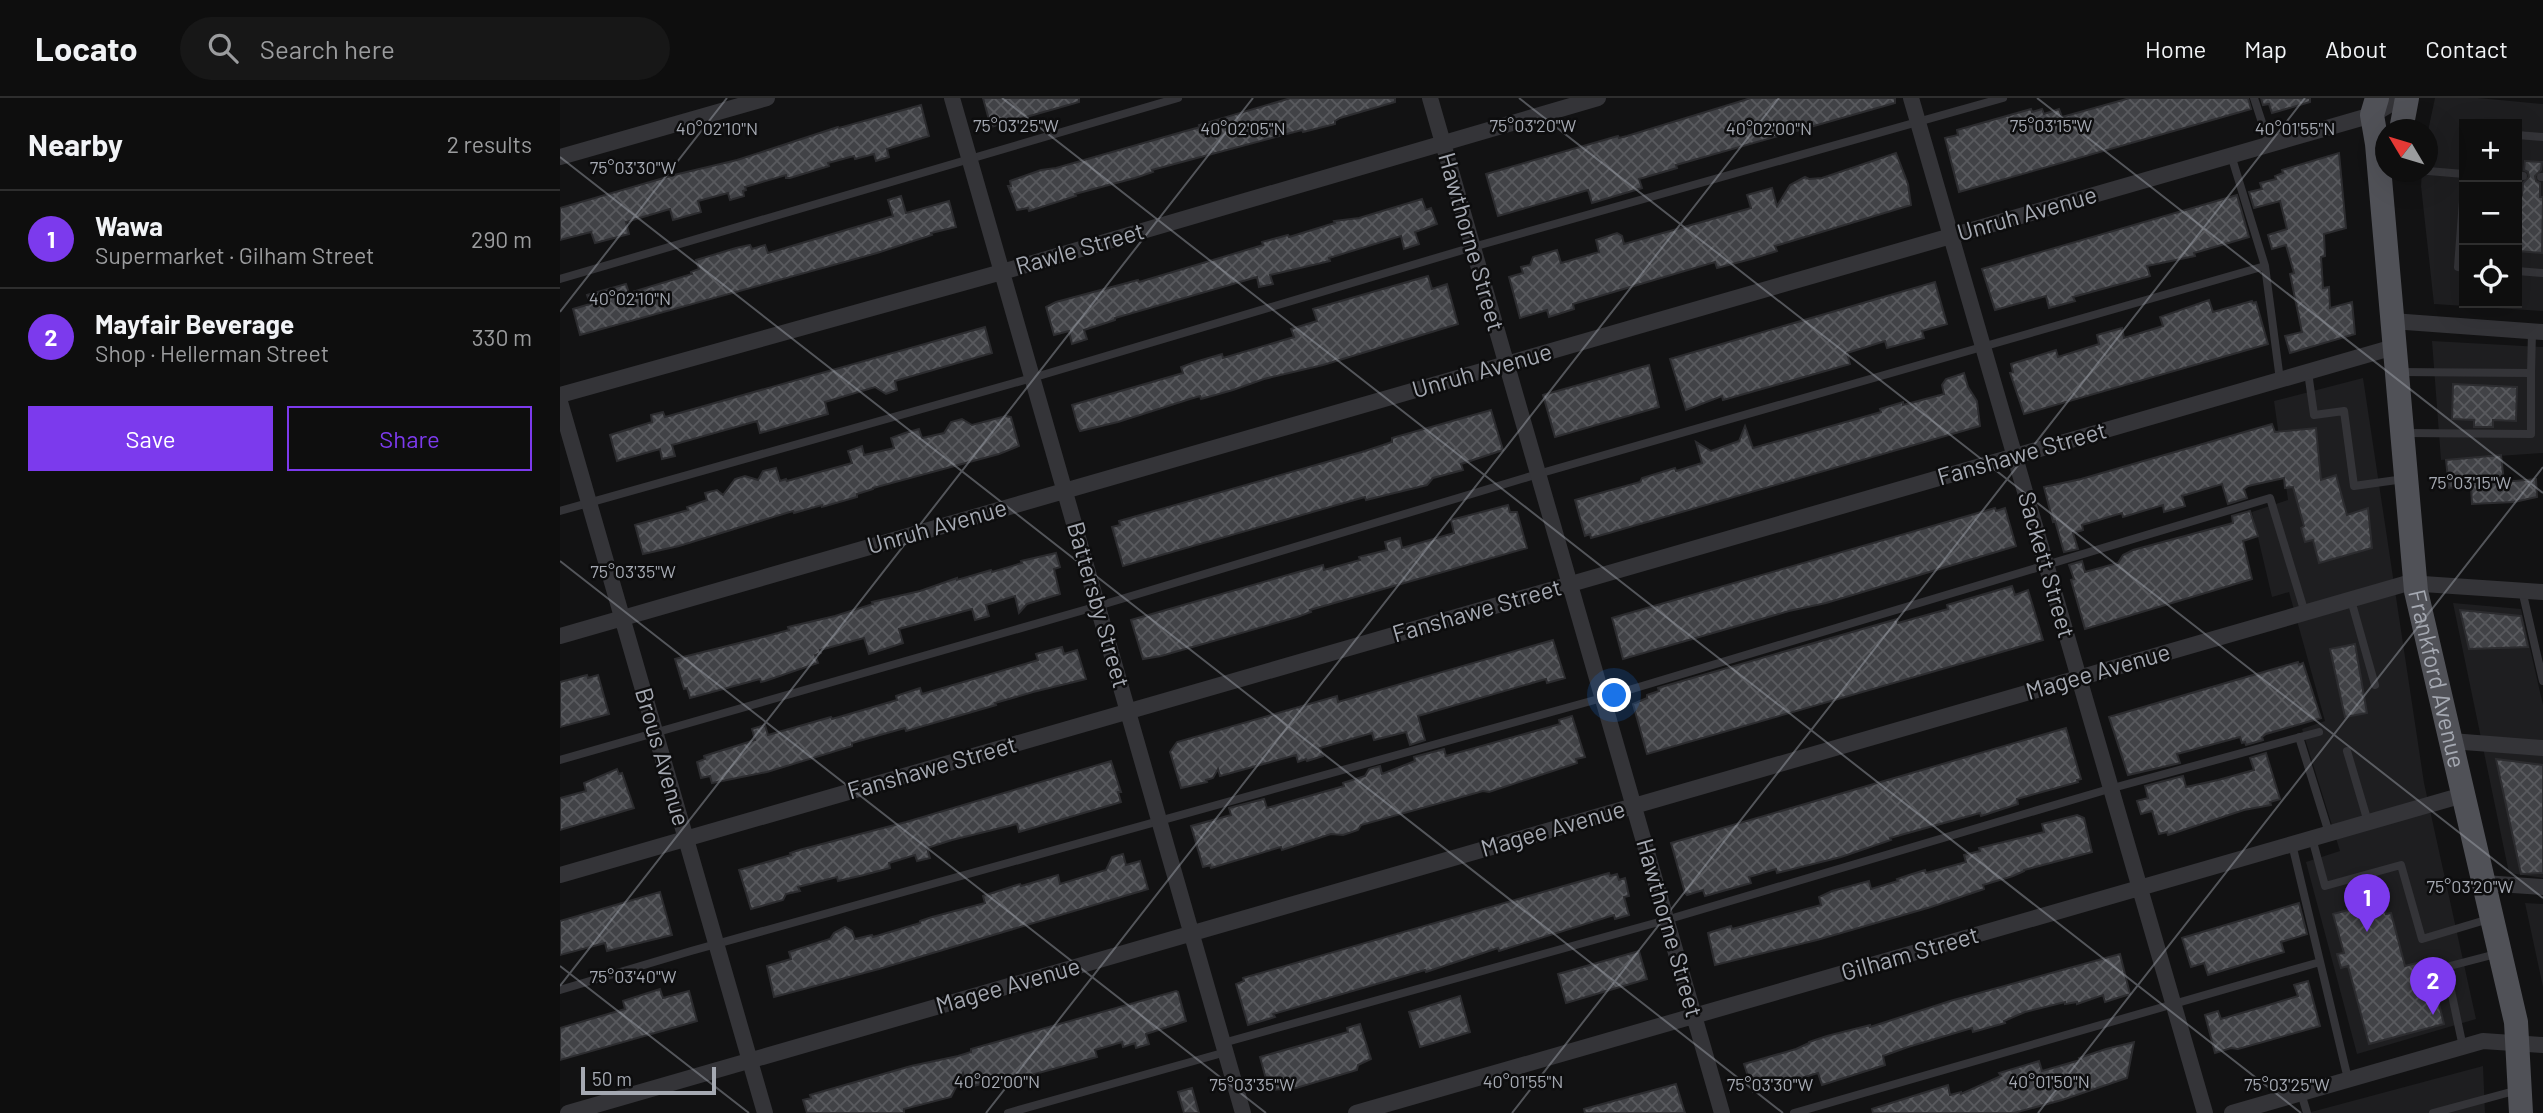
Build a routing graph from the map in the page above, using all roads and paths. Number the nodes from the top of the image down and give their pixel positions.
1 (766, 98) edge
2 (952, 98) edge
3 (1178, 98) edge
4 (1430, 98) edge
5 (1598, 98) edge
6 (1911, 98) edge
7 (2003, 98) edge
8 (2254, 98) edge
9 (2401, 98) edge
10 (2407, 98) edge
11 (2374, 106) edge
12 (2403, 119) edge
13 (1918, 122) junction
14 (2522, 135) edge
15 (2543, 136) edge
16 (1443, 143) junction
17 (2269, 144) junction
18 (2231, 155) junction
19 (560, 158) edge
20 (969, 159) junction
21 (2438, 172) edge
22 (2459, 174) edge
23 (2394, 182) edge
24 (1951, 236) junction
25 (2385, 240) junction
26 (1473, 247) junction
27 (2264, 266) junction
28 (2522, 271) edge
29 (1002, 272) junction
30 (2543, 273) edge
31 (560, 279) edge
32 (2392, 321) junction
33 (2537, 332) edge
34 (1982, 346) junction
35 (2394, 347) junction
36 (1506, 364) junction
37 (2308, 372) junction
38 (2396, 372) junction
39 (2531, 373) junction
40 (1032, 378) junction
41 (2280, 380) junction
42 (560, 395) edge
43 (560, 401) edge
44 (2403, 433) junction
45 (2014, 457) junction
46 (1538, 474) junction
47 (2406, 479) junction
48 (1065, 491) junction
49 (589, 503) junction
50 (560, 511) edge
51 (2046, 566) junction
52 (2415, 582) junction
53 (1570, 585) junction
54 (2522, 590) junction
55 (2543, 592) edge
56 (2351, 600) junction
57 (1098, 606) junction
58 (2305, 613) junction
59 (622, 618) junction
60 (560, 636) edge
61 (2078, 678) junction
62 (2543, 679) edge
63 (2375, 685) dead end
64 (1602, 698) junction
65 (1128, 712) junction
66 (656, 732) junction
67 (2319, 732) dead end
68 (2299, 737) junction
69 (2451, 741) junction
70 (2543, 748) edge
71 (2347, 751) dead end
72 (560, 760) edge
73 (2109, 789) junction
74 (2463, 795) junction
75 (1634, 806) junction
76 (1159, 820) junction
77 (2368, 822) junction
78 (2329, 833) junction
79 (2312, 838) junction
80 (686, 839) junction
81 (2292, 844) junction
82 (560, 876) edge
83 (2484, 883) junction
84 (2543, 887) edge
85 (2138, 888) junction
86 (2492, 919) junction
87 (1666, 920) junction
88 (1192, 933) junction
89 (716, 944) junction
90 (2500, 953) junction
91 (2320, 962) junction
92 (560, 990) edge
93 (2172, 1005) junction
94 (1694, 1016) junction
95 (2518, 1044) junction
96 (2543, 1045) edge
97 (2463, 1046) junction
98 (1225, 1047) junction
99 (750, 1060) junction
100 (2348, 1079) junction
101 (2301, 1093) junction
102 (2520, 1101) edge
103 (568, 1113) edge
104 (765, 1113) edge
105 (1008, 1113) edge
106 (1244, 1113) edge
107 (1356, 1113) edge
108 (1722, 1113) edge
109 (1794, 1113) edge
110 (2205, 1113) edge
111 (2232, 1113) edge
112 (2307, 1113) edge
113 (2433, 1113) edge

1 - 19 street
2 - 20 street, Battersby Street
3 - 20 lane
4 - 16 street, Hawthorne Street
5 - 16 street, Rawle Street
6 - 13 street, Sackett Street
7 - 13 lane
8 - 17 lane
9 - 11 street, Unruh Avenue
10 - 12 main road
11 - 17 street, Unruh Avenue
11 - 25 main road, Frankford Avenue
13 - 24 street, Sackett Street
13 - 26 lane
14 - 15 lane
16 - 26 street, Hawthorne Street
16 - 29 street, Rawle Street
17 - 18 street, Unruh Avenue
18 - 24 street, Unruh Avenue
18 - 27 lane
20 - 29 street, Battersby Street
20 - 31 lane
21 - 22 lane
23 - 25 main road, Frankford Avenue
24 - 34 street, Sackett Street
24 - 36 street, Unruh Avenue
25 - 32 main road, Frankford Avenue
26 - 36 street, Hawthorne Street
26 - 40 lane
27 - 34 lane
27 - 41 lane
28 - 30 lane
29 - 40 street, Battersby Street
29 - 42 street, Rawle Street
32 - 33 street
32 - 35 main road, Frankford Avenue
33 - 39 lane
34 - 45 street, Sackett Street
34 - 46 lane
35 - 37 street, Fanshawe Street
35 - 38 main road, Frankford Avenue
36 - 46 street, Hawthorne Street
36 - 48 street, Unruh Avenue
37 - 41 street, Fanshawe Street
37 - 47 lane
38 - 39 lane
38 - 44 main road, Frankford Avenue
39 - 44 lane
40 - 48 street, Battersby Street
40 - 49 lane
41 - 45 street, Fanshawe Street
43 - 49 street, Brous Avenue
44 - 47 main road, Frankford Avenue
45 - 51 street, Sackett Street
45 - 53 street, Fanshawe Street
46 - 53 street, Hawthorne Street
46 - 57 lane
47 - 52 main road, Frankford Avenue
48 - 57 street, Battersby Street
48 - 59 street, Unruh Avenue
49 - 50 lane
49 - 59 street, Brous Avenue
51 - 58 lane
51 - 61 street, Sackett Street
51 - 64 lane
52 - 54 street, Magee Avenue
52 - 56 street, Magee Avenue
52 - 69 main road, Frankford Avenue
53 - 64 street, Hawthorne Street
53 - 65 street, Fanshawe Street
54 - 55 street, Magee Avenue
54 - 62 lane
56 - 58 street, Magee Avenue
56 - 63 lane
57 - 65 street, Battersby Street
57 - 66 lane
58 - 61 street, Magee Avenue
59 - 60 street, Unruh Avenue
59 - 66 street, Brous Avenue
61 - 73 street, Sackett Street
61 - 75 street, Magee Avenue
64 - 75 street, Hawthorne Street
64 - 76 lane
65 - 76 street, Battersby Street
65 - 80 street, Fanshawe Street
66 - 72 lane
66 - 80 street, Brous Avenue
67 - 68 lane
68 - 73 lane
68 - 78 lane
69 - 70 street
69 - 74 main road, Frankford Avenue
71 - 77 lane
73 - 85 street, Sackett Street
73 - 87 lane
74 - 77 street, Gilham Street
74 - 83 main road, Frankford Avenue
75 - 87 street, Hawthorne Street
75 - 88 street, Magee Avenue
76 - 88 street, Battersby Street
76 - 89 lane
77 - 78 street, Gilham Street
78 - 79 street, Gilham Street
79 - 81 street, Gilham Street
79 - 86 lane
80 - 82 street, Fanshawe Street
80 - 89 street, Brous Avenue
81 - 85 street, Gilham Street
81 - 91 lane
83 - 84 street
83 - 86 main road, Frankford Avenue
85 - 93 street, Sackett Street
85 - 94 street, Gilham Street
86 - 90 main road, Frankford Avenue
87 - 94 street, Hawthorne Street
87 - 98 lane
88 - 98 street, Battersby Street
88 - 99 street, Magee Avenue
89 - 92 lane
89 - 99 street, Brous Avenue
90 - 95 main road, Frankford Avenue
90 - 97 lane
91 - 93 lane
91 - 100 lane
93 - 109 lane
93 - 110 street, Sackett Street
94 - 107 street, Gilham Street
94 - 108 street, Hawthorne Street
95 - 96 street
95 - 97 street
95 - 102 main road, Frankford Avenue
97 - 100 street
98 - 105 lane
98 - 106 street, Battersby Street
99 - 103 street, Magee Avenue
99 - 104 street, Brous Avenue
100 - 101 street
101 - 111 street
101 - 112 lane
102 - 113 lane

